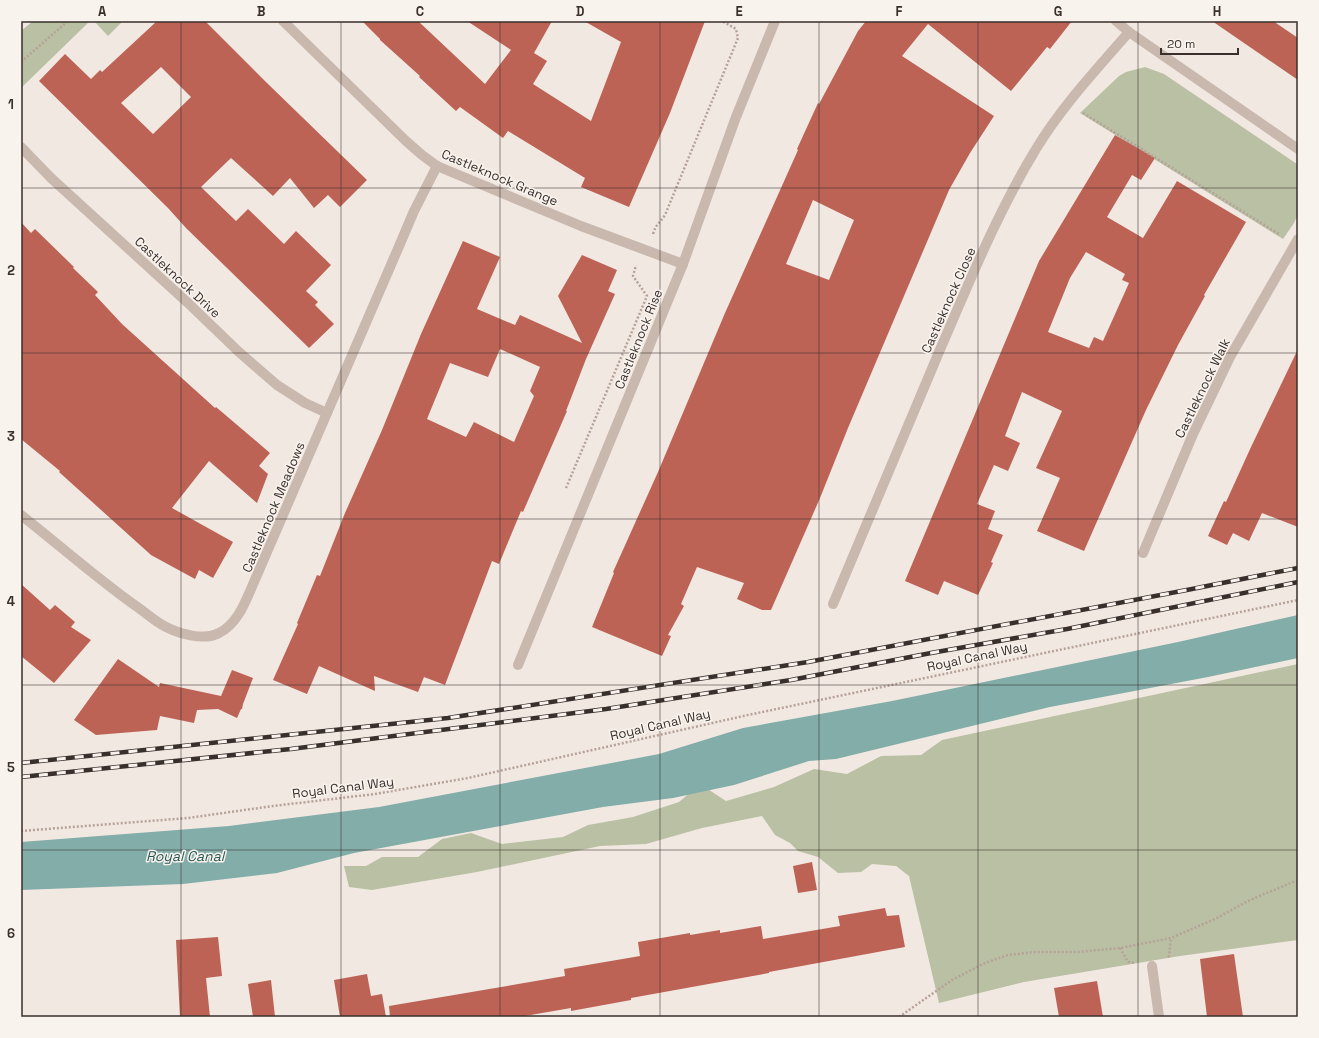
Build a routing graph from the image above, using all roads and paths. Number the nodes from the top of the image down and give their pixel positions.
1 (68, 21) edge
2 (282, 21) edge
3 (775, 21) edge
4 (1116, 21) edge
5 (1129, 32) junction
6 (21, 62) edge
7 (1068, 104) junction
8 (21, 147) edge
9 (1298, 148) edge
10 (437, 166) junction
11 (1296, 242) edge
12 (683, 264) junction
13 (327, 413) junction
14 (21, 515) edge
15 (1143, 553) dead end
16 (1298, 600) edge
17 (833, 604) dead end
18 (518, 665) dead end
19 (21, 831) edge
20 (1298, 880) edge
21 (1152, 966) dead end
22 (899, 1017) edge
23 (1159, 1017) edge

1 - 6 path
2 - 10 street, Castleknock Grange
3 - 12 street, Castleknock Rise
4 - 5 street
5 - 7 street, Castleknock Close
5 - 9 street
7 - 11 path
7 - 17 street, Castleknock Close
8 - 13 street, Castleknock Drive
10 - 12 street, Castleknock Grange
10 - 13 street, Castleknock Meadows
11 - 15 street, Castleknock Walk
12 - 18 street, Castleknock Rise
13 - 14 street, Castleknock Meadows
16 - 19 path, Royal Canal Way
20 - 22 path
21 - 23 street

